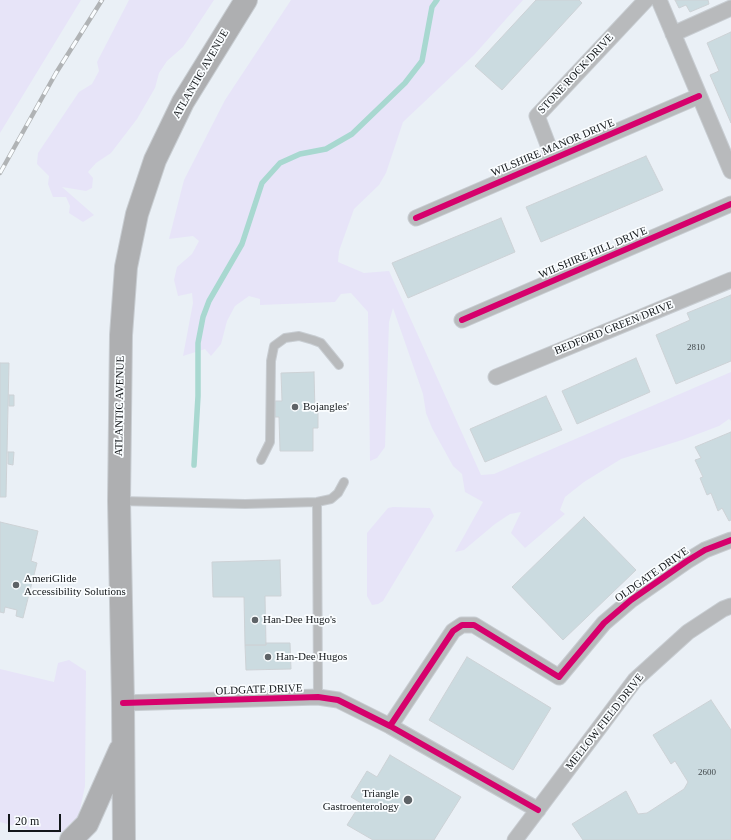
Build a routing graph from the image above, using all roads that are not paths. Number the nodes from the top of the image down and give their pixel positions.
1 (246, 0) edge
2 (646, 0) edge
3 (659, 0) edge
4 (731, 8) edge
5 (673, 34) junction
6 (699, 96) junction
7 (553, 158) junction
8 (731, 171) edge
9 (731, 204) edge
10 (416, 218) dead end
11 (731, 280) edge
12 (462, 320) dead end
13 (339, 365) dead end
14 (496, 377) dead end
15 (260, 460) dead end
16 (344, 482) dead end
17 (119, 500) junction
18 (317, 502) junction
19 (731, 540) edge
20 (731, 606) edge
21 (318, 697) junction
22 (123, 703) junction
23 (390, 726) junction
24 (123, 741) junction
25 (538, 810) junction
26 (72, 840) edge
27 (124, 840) edge
28 (515, 840) edge

1 - 17 main road, ATLANTIC AVENUE
2 - 7 street, STONE ROCK DRIVE
3 - 5 street
4 - 5 street
5 - 6 street
6 - 7 street, WILSHIRE MANOR DRIVE
6 - 8 street
7 - 10 street, WILSHIRE MANOR DRIVE
9 - 12 street, WILSHIRE HILL DRIVE
11 - 14 street, BEDFORD GREEN DRIVE
13 - 15 lane
16 - 18 lane
17 - 18 lane
17 - 22 main road, ATLANTIC AVENUE
18 - 21 lane
19 - 23 street, OLDGATE DRIVE
20 - 25 street, MELLOW FIELD DRIVE
21 - 22 street, OLDGATE DRIVE
21 - 23 street, OLDGATE DRIVE
22 - 24 main road, ATLANTIC AVENUE
23 - 25 street, OLDGATE DRIVE
24 - 26 main road
24 - 27 main road, ATLANTIC AVENUE
25 - 28 street, MELLOW FIELD DRIVE

